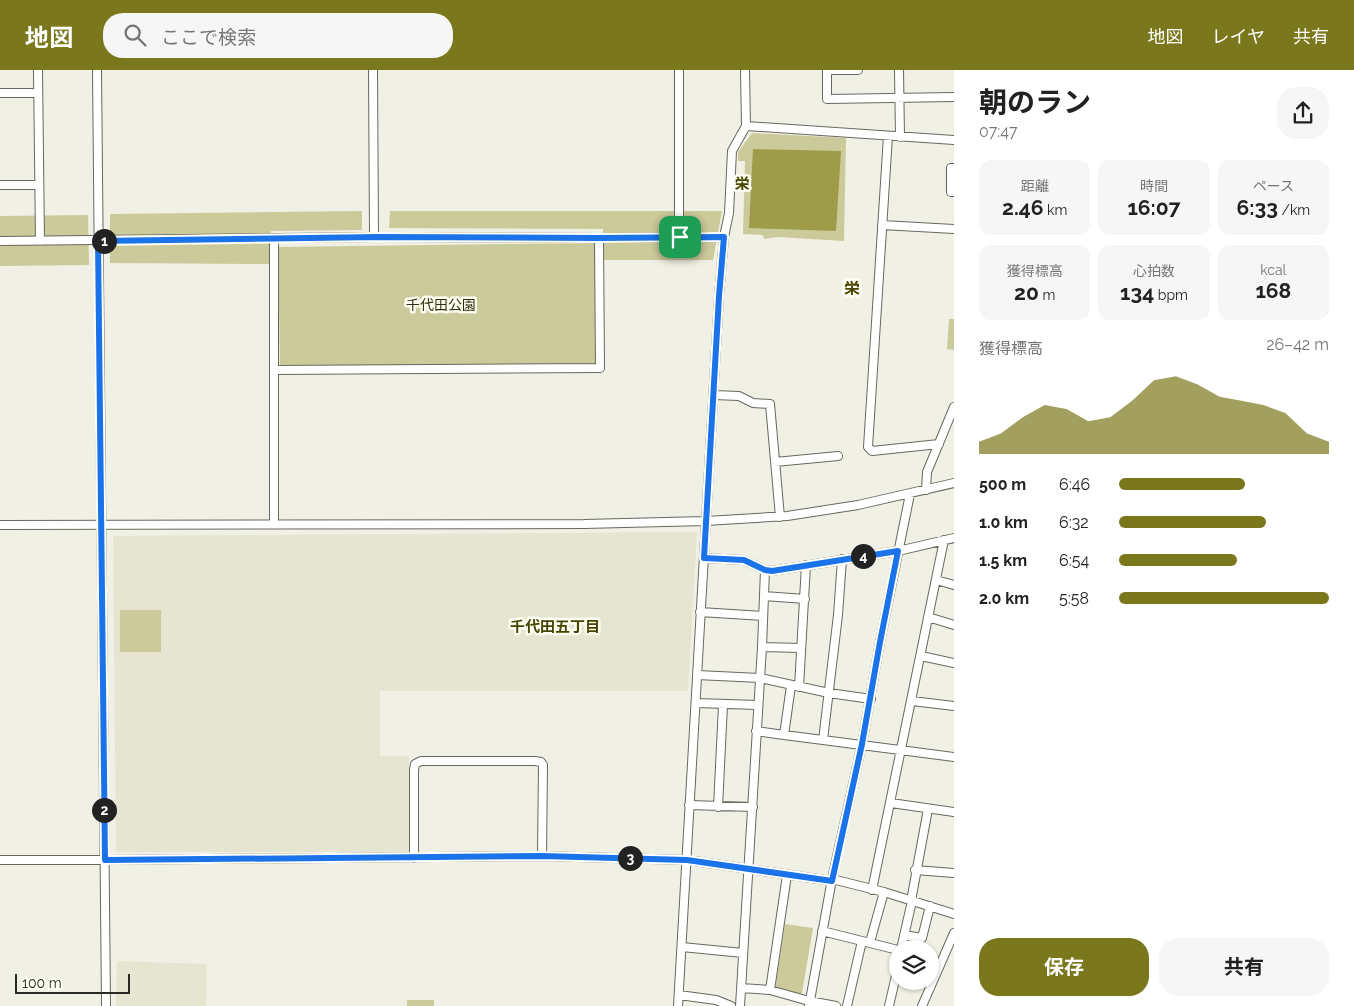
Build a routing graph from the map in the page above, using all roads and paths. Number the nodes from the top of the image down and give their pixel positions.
1 (38, 70) edge
2 (97, 70) edge
3 (373, 70) edge
4 (679, 70) edge
5 (745, 70) edge
6 (826, 70) edge
7 (858, 70) edge
8 (899, 70) edge
9 (0, 93) edge
10 (38, 93) junction
11 (954, 97) edge
12 (899, 98) junction
13 (746, 126) junction
14 (888, 136) junction
15 (900, 137) junction
16 (954, 140) edge
17 (954, 168) edge
18 (0, 185) edge
19 (39, 185) junction
20 (954, 192) edge
21 (882, 224) junction
22 (954, 229) edge
23 (374, 237) junction
24 (680, 237) junction
25 (724, 237) junction
26 (274, 238) junction
27 (599, 238) junction
28 (0, 241) edge
29 (40, 241) junction
30 (98, 241) junction
31 (274, 370) junction
32 (714, 395) junction
33 (953, 411) edge
34 (939, 444) junction
35 (838, 456) dead end
36 (775, 462) junction
37 (954, 484) edge
38 (926, 490) junction
39 (910, 494) junction
40 (780, 517) junction
41 (706, 521) junction
42 (102, 524) junction
43 (274, 524) junction
44 (0, 525) edge
45 (954, 538) edge
46 (944, 540) junction
47 (898, 551) junction
48 (704, 558) junction
49 (842, 559) junction
50 (806, 565) junction
51 (765, 570) junction
52 (936, 580) junction
53 (954, 585) edge
54 (764, 596) junction
55 (805, 599) junction
56 (700, 612) junction
57 (763, 616) junction
58 (928, 617) junction
59 (954, 625) edge
60 (762, 647) junction
61 (801, 648) junction
62 (921, 656) junction
63 (954, 663) edge
64 (697, 675) junction
65 (760, 678) junction
66 (795, 686) junction
67 (828, 694) junction
68 (871, 699) junction
69 (912, 700) junction
70 (696, 702) junction
71 (723, 705) junction
72 (758, 705) junction
73 (954, 706) edge
74 (756, 731) junction
75 (784, 735) junction
76 (823, 740) junction
77 (862, 744) junction
78 (902, 750) junction
79 (954, 757) edge
80 (891, 803) junction
81 (689, 806) junction
82 (718, 807) junction
83 (753, 807) junction
84 (928, 809) junction
85 (954, 812) edge
86 (542, 856) junction
87 (414, 858) junction
88 (0, 860) edge
89 (105, 860) junction
90 (687, 860) junction
91 (748, 869) junction
92 (915, 870) junction
93 (954, 874) edge
94 (787, 875) junction
95 (832, 880) junction
96 (872, 890) junction
97 (884, 892) junction
98 (911, 901) junction
99 (930, 906) junction
100 (954, 914) edge
101 (822, 931) junction
102 (954, 933) edge
103 (904, 935) junction
104 (903, 940) edge
105 (866, 942) junction
106 (682, 947) junction
107 (889, 948) edge
108 (743, 953) junction
109 (741, 988) junction
110 (770, 990) junction
111 (893, 990) edge
112 (679, 995) junction
113 (809, 1004) edge
114 (106, 1006) edge
115 (678, 1006) edge
116 (730, 1006) edge
117 (740, 1006) edge
118 (836, 1006) edge
119 (847, 1006) edge
120 (889, 1006) edge
121 (922, 1006) edge

1 - 10 street
2 - 30 street
3 - 23 street
4 - 24 street
5 - 13 street
6 - 7 street
6 - 12 street
8 - 12 street
9 - 10 street
10 - 19 street
11 - 12 street
12 - 15 street
13 - 14 street
13 - 25 street
14 - 15 street
14 - 21 street
15 - 16 street
17 - 20 street
18 - 19 street
19 - 29 street
21 - 22 street
21 - 34 street
23 - 26 street
23 - 27 street
24 - 25 street
24 - 27 street
25 - 32 street
26 - 30 street
26 - 31 street
27 - 31 street
28 - 29 street
29 - 30 street
30 - 42 street
31 - 43 street
32 - 36 street
32 - 41 street
33 - 34 street
34 - 38 street
35 - 36 street
36 - 40 street
37 - 38 street
38 - 39 street
39 - 40 street
39 - 47 street
40 - 41 street
41 - 43 street
41 - 48 street
42 - 43 street
42 - 44 street
42 - 89 street
45 - 46 street
46 - 47 street
46 - 52 street
47 - 49 street
47 - 68 street
48 - 51 street
48 - 56 street
49 - 50 street
49 - 67 street
50 - 51 street
50 - 55 street
51 - 54 street
52 - 53 street
52 - 58 street
54 - 55 street
54 - 57 street
55 - 61 street
56 - 57 street
56 - 64 street
57 - 60 street
58 - 59 street
58 - 62 street
60 - 61 street
60 - 65 street
61 - 66 street
62 - 63 street
62 - 69 street
64 - 65 street
64 - 70 street
65 - 66 street
65 - 72 street
66 - 67 street
66 - 75 street
67 - 68 street
67 - 76 street
68 - 77 street
69 - 73 street
69 - 78 street
70 - 71 street
70 - 81 street
71 - 72 street
71 - 82 street
72 - 74 street
74 - 75 street
74 - 83 street
75 - 76 street
76 - 77 street
77 - 78 street
77 - 95 street
78 - 79 street
78 - 80 street
80 - 84 street
80 - 96 street
81 - 82 street
81 - 90 street
82 - 83 street
83 - 91 street
84 - 85 street
84 - 92 street
86 - 87 street
86 - 87 street
86 - 90 street
87 - 89 street
88 - 89 street
89 - 114 street
90 - 91 street
90 - 106 street
91 - 94 street
91 - 108 street
92 - 93 street
92 - 98 street
94 - 95 street
94 - 110 street
95 - 96 street
95 - 101 street
96 - 97 street
97 - 98 street
97 - 105 street
98 - 99 street
98 - 103 street
99 - 100 street
99 - 103 street
101 - 105 street
101 - 113 street
102 - 121 street
103 - 104 street
105 - 107 street
105 - 119 street
106 - 108 street
106 - 112 street
108 - 109 street
109 - 110 street
109 - 117 street
110 - 113 street
111 - 120 street
112 - 115 street
112 - 116 street
113 - 118 street

